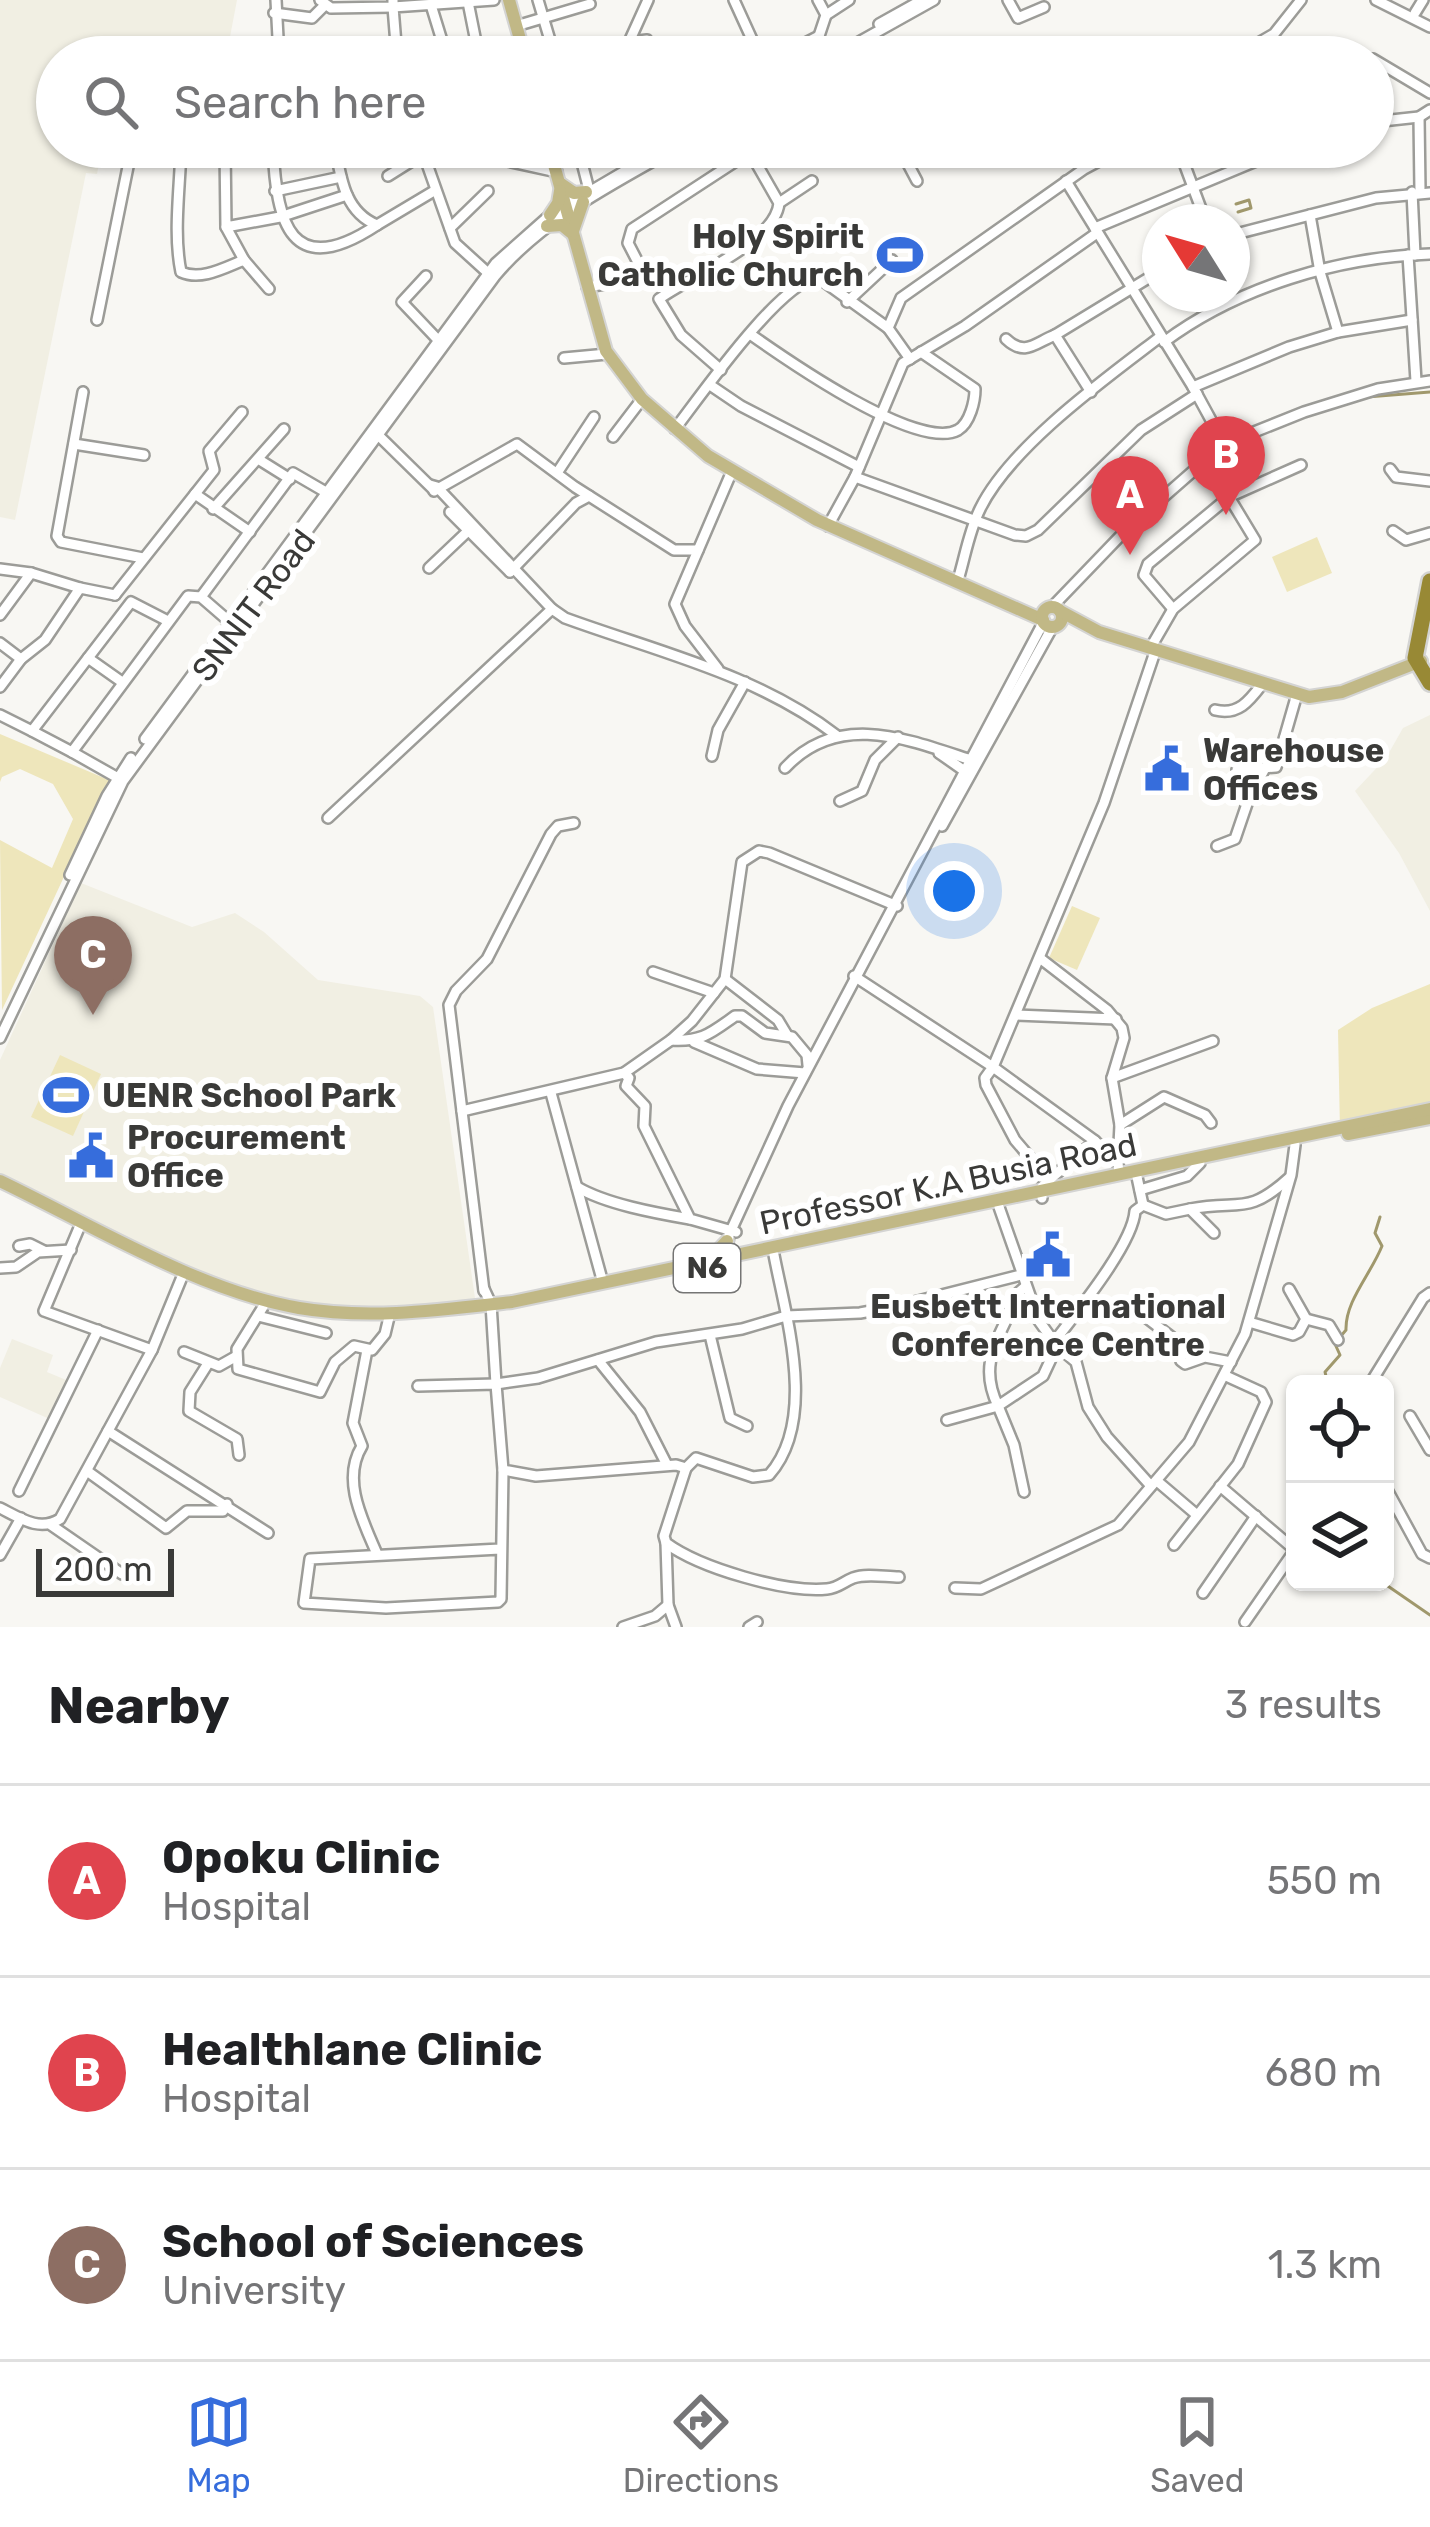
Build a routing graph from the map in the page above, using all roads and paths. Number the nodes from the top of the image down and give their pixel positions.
1 (275, 0) edge
2 (494, 0) edge
3 (509, 0) edge
4 (538, 0) edge
5 (648, 0) edge
6 (818, 0) edge
7 (849, 0) edge
8 (922, 0) edge
9 (934, 0) edge
10 (1008, 0) edge
11 (1300, 0) edge
12 (1376, 0) edge
13 (1390, 0) edge
14 (1423, 0) edge
15 (737, 1) edge
16 (468, 2) edge
17 (322, 3) edge
18 (1047, 3) edge
19 (386, 4) edge
20 (590, 4) dead end
21 (431, 5) junction
22 (274, 13) junction
23 (1415, 14) junction
24 (826, 15) junction
25 (543, 20) junction
26 (1430, 24) edge
27 (516, 26) junction
28 (276, 36) edge
29 (393, 36) edge
30 (441, 36) edge
31 (475, 36) edge
32 (519, 36) edge
33 (548, 36) edge
34 (632, 36) edge
35 (751, 36) edge
36 (819, 36) edge
37 (864, 36) edge
38 (865, 36) edge
39 (1271, 36) edge
40 (1394, 72) edge
41 (1430, 94) edge
42 (1430, 110) edge
43 (1419, 117) junction
44 (1394, 120) edge
45 (128, 168) edge
46 (180, 168) edge
47 (225, 168) edge
48 (274, 168) edge
49 (339, 168) edge
50 (398, 168) edge
51 (427, 168) edge
52 (530, 168) edge
53 (556, 168) edge
54 (582, 168) edge
55 (622, 168) edge
56 (638, 168) edge
57 (720, 168) edge
58 (759, 168) edge
59 (910, 168) edge
60 (1090, 168) edge
61 (1186, 168) edge
62 (1236, 168) edge
63 (388, 176) dead end
64 (341, 177) junction
65 (559, 178) junction
66 (812, 181) dead end
67 (917, 181) dead end
68 (1066, 182) junction
69 (1193, 185) junction
70 (275, 191) junction
71 (434, 191) junction
72 (488, 191) dead end
73 (1421, 192) edge
74 (346, 195) junction
75 (586, 195) junction
76 (779, 203) junction
77 (1200, 204) edge
78 (566, 209) junction
79 (1310, 215) junction
80 (280, 218) junction
81 (548, 220) junction
82 (377, 225) junction
83 (226, 226) junction
84 (450, 228) junction
85 (1096, 230) junction
86 (1250, 230) edge
87 (573, 233) junction
88 (1430, 254) edge
89 (1411, 255) junction
90 (244, 260) junction
91 (892, 260) dead end
92 (1320, 272) junction
93 (488, 273) junction
94 (426, 276) dead end
95 (1142, 280) edge
96 (1131, 286) junction
97 (587, 287) junction
98 (269, 289) dead end
99 (1250, 295) edge
100 (847, 302) junction
101 (1207, 312) edge
102 (97, 320) dead end
103 (1412, 320) junction
104 (888, 328) junction
105 (1338, 332) junction
106 (749, 334) junction
107 (1054, 335) junction
108 (1006, 339) dead end
109 (1162, 339) junction
110 (439, 341) junction
111 (607, 354) junction
112 (915, 356) junction
113 (564, 358) dead end
114 (424, 367) junction
115 (721, 370) junction
116 (1416, 381) junction
117 (1430, 381) edge
118 (710, 385) junction
119 (1195, 391) junction
120 (83, 392) dead end
121 (1091, 392) junction
122 (642, 399) junction
123 (242, 412) dead end
124 (880, 414) junction
125 (594, 417) dead end
126 (284, 428) dead end
127 (675, 429) junction
128 (379, 436) junction
129 (613, 437) dead end
130 (74, 444) junction
131 (1224, 444) junction
132 (144, 455) dead end
133 (258, 459) junction
134 (1206, 459) junction
135 (1301, 465) dead end
136 (1390, 470) dead end
137 (732, 471) junction
138 (857, 472) junction
139 (556, 473) junction
140 (290, 478) junction
141 (1430, 481) edge
142 (575, 487) junction
143 (434, 488) junction
144 (324, 491) junction
145 (195, 494) junction
146 (589, 496) junction
147 (1229, 496) junction
148 (576, 503) junction
149 (213, 509) junction
150 (975, 521) junction
151 (828, 526) junction
152 (470, 530) junction
153 (1393, 531) dead end
154 (250, 532) junction
155 (1430, 533) edge
156 (298, 540) junction
157 (698, 550) junction
158 (142, 558) junction
159 (429, 568) dead end
160 (0, 569) edge
161 (31, 573) junction
162 (514, 573) junction
163 (958, 580) junction
164 (1430, 581) edge
165 (80, 588) junction
166 (115, 595) junction
167 (201, 597) junction
168 (131, 602) junction
169 (552, 609) junction
170 (1173, 609) junction
171 (0, 615) edge
172 (1052, 616) junction
173 (1429, 617) edge
174 (166, 620) junction
175 (231, 623) junction
176 (0, 643) edge
177 (1154, 648) junction
178 (88, 658) junction
179 (21, 659) junction
180 (1424, 664) edge
181 (718, 669) junction
182 (122, 682) junction
183 (745, 682) junction
184 (1263, 683) junction
185 (1430, 683) edge
186 (0, 687) edge
187 (1297, 694) junction
188 (1215, 710) dead end
189 (0, 716) edge
190 (32, 731) junction
191 (836, 735) junction
192 (898, 736) junction
193 (934, 750) junction
194 (72, 752) junction
195 (712, 756) dead end
196 (974, 761) junction
197 (785, 768) dead end
198 (1237, 770) dead end
199 (1264, 770) junction
200 (967, 773) junction
201 (118, 778) junction
202 (840, 801) dead end
203 (328, 818) dead end
204 (574, 823) dead end
205 (1217, 846) dead end
206 (895, 905) junction
207 (36, 955) junction
208 (1041, 959) junction
209 (653, 972) dead end
210 (857, 978) junction
211 (724, 980) junction
212 (714, 993) junction
213 (1016, 1015) junction
214 (1116, 1019) junction
215 (1, 1020) edge
216 (787, 1035) junction
217 (0, 1038) edge
218 (671, 1040) junction
219 (1213, 1040) dead end
220 (694, 1042) junction
221 (992, 1067) junction
222 (807, 1069) junction
223 (624, 1073) junction
224 (1112, 1078) junction
225 (551, 1093) junction
226 (1430, 1109) edge
227 (462, 1112) junction
228 (1430, 1118) edge
229 (1210, 1123) dead end
230 (1120, 1125) junction
231 (1095, 1141) junction
232 (1294, 1145) junction
233 (1118, 1168) junction
234 (1291, 1175) junction
235 (1138, 1184) junction
236 (0, 1185) edge
237 (577, 1187) junction
238 (1044, 1189) junction
239 (1143, 1205) junction
240 (999, 1207) junction
241 (1190, 1209) junction
242 (60, 1214) junction
243 (690, 1219) junction
244 (80, 1228) junction
245 (1214, 1233) dead end
246 (831, 1239) junction
247 (20, 1246) dead end
248 (71, 1250) junction
249 (731, 1250) junction
250 (44, 1251) junction
251 (774, 1255) junction
252 (0, 1268) edge
253 (182, 1277) junction
254 (1023, 1281) junction
255 (603, 1283) junction
256 (1288, 1289) dead end
257 (1430, 1293) edge
258 (487, 1304) junction
259 (1135, 1309) dead end
260 (260, 1312) junction
261 (786, 1316) junction
262 (385, 1317) junction
263 (1306, 1319) junction
264 (1249, 1322) junction
265 (98, 1330) junction
266 (326, 1333) dead end
267 (710, 1335) junction
268 (1338, 1340) dead end
269 (1056, 1344) junction
270 (152, 1350) junction
271 (367, 1350) junction
272 (184, 1352) dead end
273 (235, 1357) junction
274 (598, 1360) junction
275 (1231, 1361) junction
276 (207, 1365) junction
277 (1376, 1375) edge
278 (1226, 1376) junction
279 (496, 1384) junction
280 (418, 1386) dead end
281 (998, 1406) junction
282 (1411, 1416) dead end
283 (947, 1420) dead end
284 (747, 1426) dead end
285 (108, 1431) junction
286 (1430, 1450) edge
287 (238, 1455) dead end
288 (667, 1466) junction
289 (686, 1468) junction
290 (503, 1470) junction
291 (87, 1471) junction
292 (1154, 1484) junction
293 (1220, 1486) junction
294 (19, 1491) dead end
295 (1024, 1492) dead end
296 (1394, 1503) edge
297 (227, 1504) junction
298 (0, 1508) edge
299 (1197, 1515) junction
300 (1256, 1516) junction
301 (21, 1518) junction
302 (51, 1525) junction
303 (268, 1533) dead end
304 (1286, 1542) edge
305 (666, 1544) junction
306 (1174, 1545) dead end
307 (500, 1549) junction
308 (377, 1554) junction
309 (0, 1555) edge
310 (1430, 1558) edge
311 (1286, 1563) edge
312 (122, 1574) dead end
313 (899, 1577) dead end
314 (955, 1588) dead end
315 (1203, 1593) dead end
316 (668, 1605) junction
317 (1245, 1622) dead end
318 (623, 1627) edge
319 (676, 1627) edge

1 - 22 street
2 - 16 street
3 - 27 main road
4 - 25 street
5 - 34 street
6 - 24 street
7 - 24 street
8 - 37 street
9 - 38 street
10 - 18 street
11 - 39 street
12 - 26 street
13 - 23 street
14 - 23 street
15 - 35 street
16 - 21 street
16 - 31 street
17 - 19 street
17 - 22 street
19 - 21 street
19 - 29 street
20 - 25 street
21 - 30 street
22 - 28 street
23 - 26 street
24 - 36 street
25 - 27 street
25 - 33 street
27 - 32 main road
40 - 41 street
42 - 43 street
43 - 44 street
43 - 73 street
45 - 102 street
46 - 90 street
47 - 83 street
48 - 70 street
49 - 64 street
50 - 63 street
51 - 71 street
52 - 65 street
53 - 65 main road
54 - 75 street
55 - 75 street
56 - 75 street
57 - 97 street
58 - 76 street
59 - 67 street
60 - 68 street
61 - 69 street
62 - 69 street
64 - 70 street
64 - 74 street
65 - 75 main road
65 - 78 main road
65 - 81 main road
66 - 76 street
68 - 85 street
68 - 104 street
69 - 77 street
69 - 85 street
70 - 80 street
71 - 82 street
71 - 84 street
72 - 84 street
73 - 79 street
73 - 89 street
74 - 80 street
74 - 82 street
75 - 78 street, SNNIT Road
75 - 87 main road
76 - 115 street
78 - 81 street, SNNIT Road
78 - 87 main road
79 - 86 street
79 - 92 street
80 - 82 street
80 - 83 street
81 - 87 main road
81 - 93 street, SNNIT Road
81 - 114 street, SNNIT Road
83 - 90 street
84 - 93 street
85 - 96 street
85 - 112 street
87 - 97 main road
88 - 89 street
89 - 92 street
89 - 103 street
90 - 98 street
91 - 100 street
92 - 99 street
92 - 105 street
93 - 110 street, SNNIT Road
94 - 110 street
95 - 96 street
96 - 107 street
96 - 109 street
97 - 111 main road
100 - 104 street
100 - 106 street
101 - 109 street
103 - 105 street
103 - 116 street
104 - 112 street
105 - 119 street
106 - 115 street
106 - 124 street
107 - 108 street
107 - 121 street
109 - 119 street
109 - 121 street
110 - 114 street, SNNIT Road
111 - 113 street
111 - 122 main road
112 - 124 street
112 - 124 street
114 - 128 street, SNNIT Road
114 - 144 street, SNNIT Road
115 - 118 street
116 - 117 street
116 - 131 street
118 - 127 street
118 - 138 street
119 - 131 street
119 - 150 street
120 - 130 street
121 - 150 street
122 - 127 main road
122 - 129 street
123 - 145 street
124 - 138 street
125 - 139 street
126 - 133 street
127 - 137 main road
128 - 143 street
128 - 156 street, SNNIT Road
130 - 132 street
130 - 158 street
131 - 134 street
133 - 140 street
133 - 149 street
134 - 147 street
134 - 172 street
135 - 147 street
136 - 141 street
137 - 151 main road
137 - 157 street
138 - 150 street
138 - 151 street
139 - 142 street
139 - 143 street
140 - 144 street
140 - 154 street
142 - 146 street
142 - 148 street
143 - 152 street
144 - 156 street, SNNIT Road
145 - 149 street
145 - 158 street
146 - 148 street
146 - 157 street
147 - 170 street
147 - 170 street
148 - 162 street
149 - 154 street
150 - 163 street
151 - 163 main road
152 - 159 street
152 - 162 street
153 - 155 street
154 - 167 street
156 - 175 street, SNNIT Road
156 - 207 street, SNNIT Road
157 - 181 street
158 - 166 street
160 - 161 street
161 - 165 street
161 - 171 street
162 - 169 street
163 - 172 main road
164 - 180 highway
165 - 166 street
165 - 179 street
166 - 168 street
167 - 174 street
167 - 175 street
168 - 174 street
168 - 178 street
169 - 181 street
169 - 203 street
170 - 177 street
172 - 177 main road
172 - 196 street
173 - 180 highway
174 - 182 street
175 - 201 street, SNNIT Road
176 - 179 street
177 - 184 main road
177 - 208 street
178 - 182 street
178 - 190 street
179 - 186 street
180 - 185 highway
180 - 187 main road
181 - 183 street
182 - 194 street
183 - 191 street
183 - 195 street
184 - 187 main road
184 - 188 street
187 - 199 street
189 - 190 street
190 - 194 street
191 - 192 street
191 - 197 street
192 - 193 street
192 - 202 street
193 - 196 street
193 - 200 street
194 - 201 street
196 - 200 street
198 - 199 street
199 - 205 street
200 - 206 street
201 - 207 street, SNNIT Road
204 - 227 street
206 - 210 street
206 - 211 street
207 - 215 street, SNNIT Road
207 - 217 street, SNNIT Road
208 - 213 street
208 - 214 street
209 - 212 street
210 - 221 street
210 - 222 street
210 - 249 street
211 - 212 street
211 - 216 street
212 - 218 street
213 - 214 street
213 - 221 street
214 - 224 street
216 - 220 street
216 - 222 street
218 - 220 street
218 - 223 street
219 - 224 street
220 - 222 street
221 - 231 street
221 - 238 street
222 - 249 street
223 - 225 street
223 - 243 street
224 - 230 street
225 - 227 street
225 - 237 street
226 - 233 main road, Professor K.A Busia Road / N6
227 - 258 street
228 - 232 main road, Professor K.A Busia Road / N6
229 - 230 street
230 - 233 street
231 - 233 street
231 - 238 street
232 - 234 street
232 - 235 main road, Professor K.A Busia Road / N6
233 - 238 main road, Professor K.A Busia Road / N6
234 - 241 street
234 - 264 street
235 - 238 main road, Professor K.A Busia Road / N6
235 - 239 street
236 - 242 main road, Professor K.A Busia Road / N6
237 - 243 street
237 - 255 street
238 - 240 main road, Professor K.A Busia Road / N6
238 - 246 main road, Professor K.A Busia Road / N6
239 - 241 street
239 - 269 street
240 - 246 main road, Professor K.A Busia Road / N6
240 - 254 street
241 - 245 street
242 - 244 main road, Professor K.A Busia Road / N6
242 - 262 main road, Professor K.A Busia Road / N6
243 - 249 street
244 - 248 street
244 - 253 main road, Professor K.A Busia Road / N6
246 - 249 main road, Professor K.A Busia Road / N6
246 - 251 main road, Professor K.A Busia Road / N6
247 - 250 street
248 - 250 street
248 - 265 street
249 - 251 main road, Professor K.A Busia Road / N6
249 - 255 main road, Professor K.A Busia Road / N6
249 - 258 main road, Professor K.A Busia Road / N6
250 - 252 street
251 - 261 street
253 - 260 main road, Professor K.A Busia Road / N6
253 - 270 street
254 - 261 street
254 - 269 street
254 - 281 street
255 - 258 main road, Professor K.A Busia Road / N6
256 - 263 street
257 - 277 street
258 - 262 main road, Professor K.A Busia Road / N6
258 - 262 main road, Professor K.A Busia Road / N6
258 - 279 street
259 - 275 street
260 - 262 main road, Professor K.A Busia Road / N6
260 - 266 street
260 - 273 street
261 - 267 street
261 - 289 street
262 - 271 street
263 - 264 street
263 - 268 street
264 - 275 street
265 - 270 street
265 - 294 street
267 - 274 street
267 - 284 street
269 - 281 street
269 - 292 street
270 - 285 street
271 - 273 street
271 - 308 street
272 - 276 street
273 - 276 street
274 - 279 street
274 - 288 street
275 - 278 street
276 - 287 street
278 - 292 street
278 - 293 street
279 - 280 street
279 - 290 street
281 - 283 street
281 - 295 street
282 - 286 street
285 - 291 street
285 - 297 street
288 - 289 street
288 - 290 street
289 - 305 street
290 - 307 street
291 - 297 street
291 - 302 street
292 - 299 street
292 - 314 street
293 - 299 street
293 - 300 street
296 - 310 street
297 - 303 street
298 - 301 street
299 - 306 street
300 - 304 street
300 - 315 street
301 - 302 street
301 - 309 street
302 - 312 street
305 - 313 street
305 - 316 street
307 - 308 street
307 - 308 street
311 - 317 street
316 - 318 street
316 - 319 street

